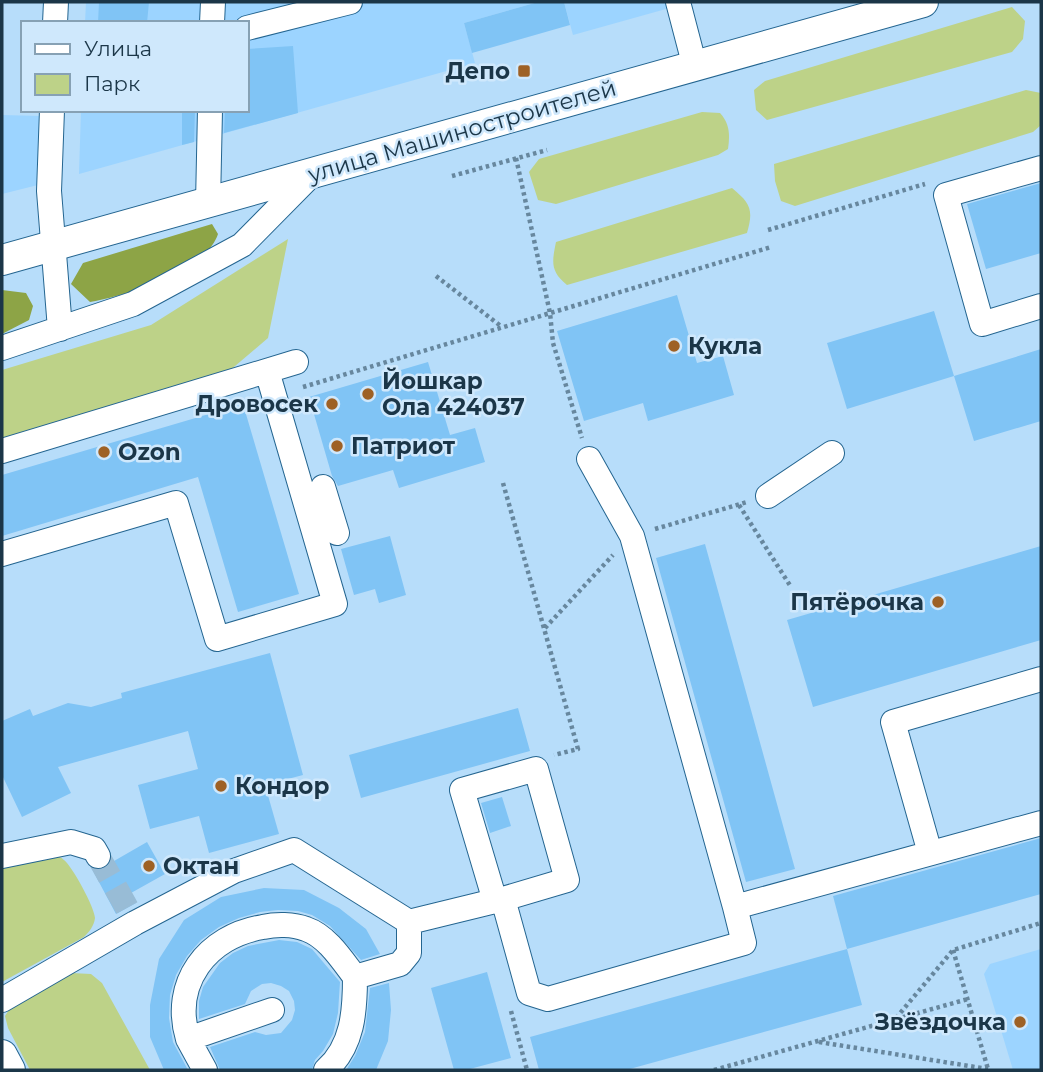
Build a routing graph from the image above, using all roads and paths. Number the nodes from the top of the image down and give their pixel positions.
1 (56, 2) edge
2 (213, 2) edge
3 (350, 2) edge
4 (678, 2) edge
5 (923, 2) edge
6 (55, 21) edge
7 (212, 21) edge
8 (248, 28) edge
9 (695, 67) junction
10 (52, 112) edge
11 (210, 112) edge
12 (547, 150) dead end
13 (516, 158) junction
14 (1041, 168) edge
15 (313, 173) junction
16 (452, 176) dead end
17 (927, 183) dead end
18 (208, 202) junction
19 (768, 230) dead end
20 (54, 246) junction
21 (772, 247) dead end
22 (2, 260) edge
23 (436, 276) dead end
24 (1041, 306) edge
25 (550, 313) junction
26 (502, 327) junction
27 (60, 329) junction
28 (2, 348) edge
29 (296, 362) dead end
30 (267, 371) junction
31 (292, 390) dead end
32 (2, 452) edge
33 (832, 453) dead end
34 (589, 459) joint
35 (323, 487) dead end
36 (768, 496) dead end
37 (739, 505) dead end
38 (337, 533) dead end
39 (2, 554) edge
40 (791, 587) dead end
41 (1041, 679) edge
42 (1041, 822) edge
43 (930, 853) junction
44 (2, 854) edge
45 (98, 856) tunnel mouth
46 (499, 900) junction
47 (735, 907) junction
48 (410, 922) junction
49 (1041, 923) edge
50 (953, 950) junction
51 (355, 977) junction
52 (968, 999) junction
53 (2, 1000) edge
54 (272, 1010) dead end
55 (896, 1019) junction
56 (188, 1039) junction
57 (815, 1042) junction
58 (2, 1055) edge
59 (988, 1069) edge
60 (10, 1070) edge
61 (205, 1070) edge
62 (326, 1070) edge
63 (714, 1070) edge

1 - 6 lane
2 - 7 lane
3 - 8 lane
4 - 9 lane
5 - 9 main road, улица Машиностроителей
9 - 15 main road, улица Машиностроителей
10 - 20 lane
11 - 18 lane
12 - 13 path
13 - 16 path
13 - 25 path
14 - 24 lane
15 - 18 main road, улица Машиностроителей
15 - 27 lane
17 - 19 path
18 - 20 main road, улица Машиностроителей
20 - 22 main road, улица Машиностроителей
20 - 27 lane
21 - 25 path
23 - 26 path
25 - 26 path
25 - 34 path
26 - 31 path
27 - 28 lane
29 - 30 lane
30 - 32 lane
30 - 39 lane
33 - 36 lane
34 - 47 lane
35 - 38 lane
37 - 40 path
41 - 43 lane
42 - 43 lane
43 - 47 lane
44 - 45 lane
46 - 46 lane
46 - 47 lane
46 - 48 lane
48 - 51 lane
48 - 53 lane
49 - 50 path
50 - 52 path
50 - 55 path
51 - 56 lane
51 - 62 lane
52 - 55 path
52 - 59 path
54 - 56 lane
55 - 57 path
56 - 61 lane
57 - 59 path
57 - 63 path
58 - 60 main road

